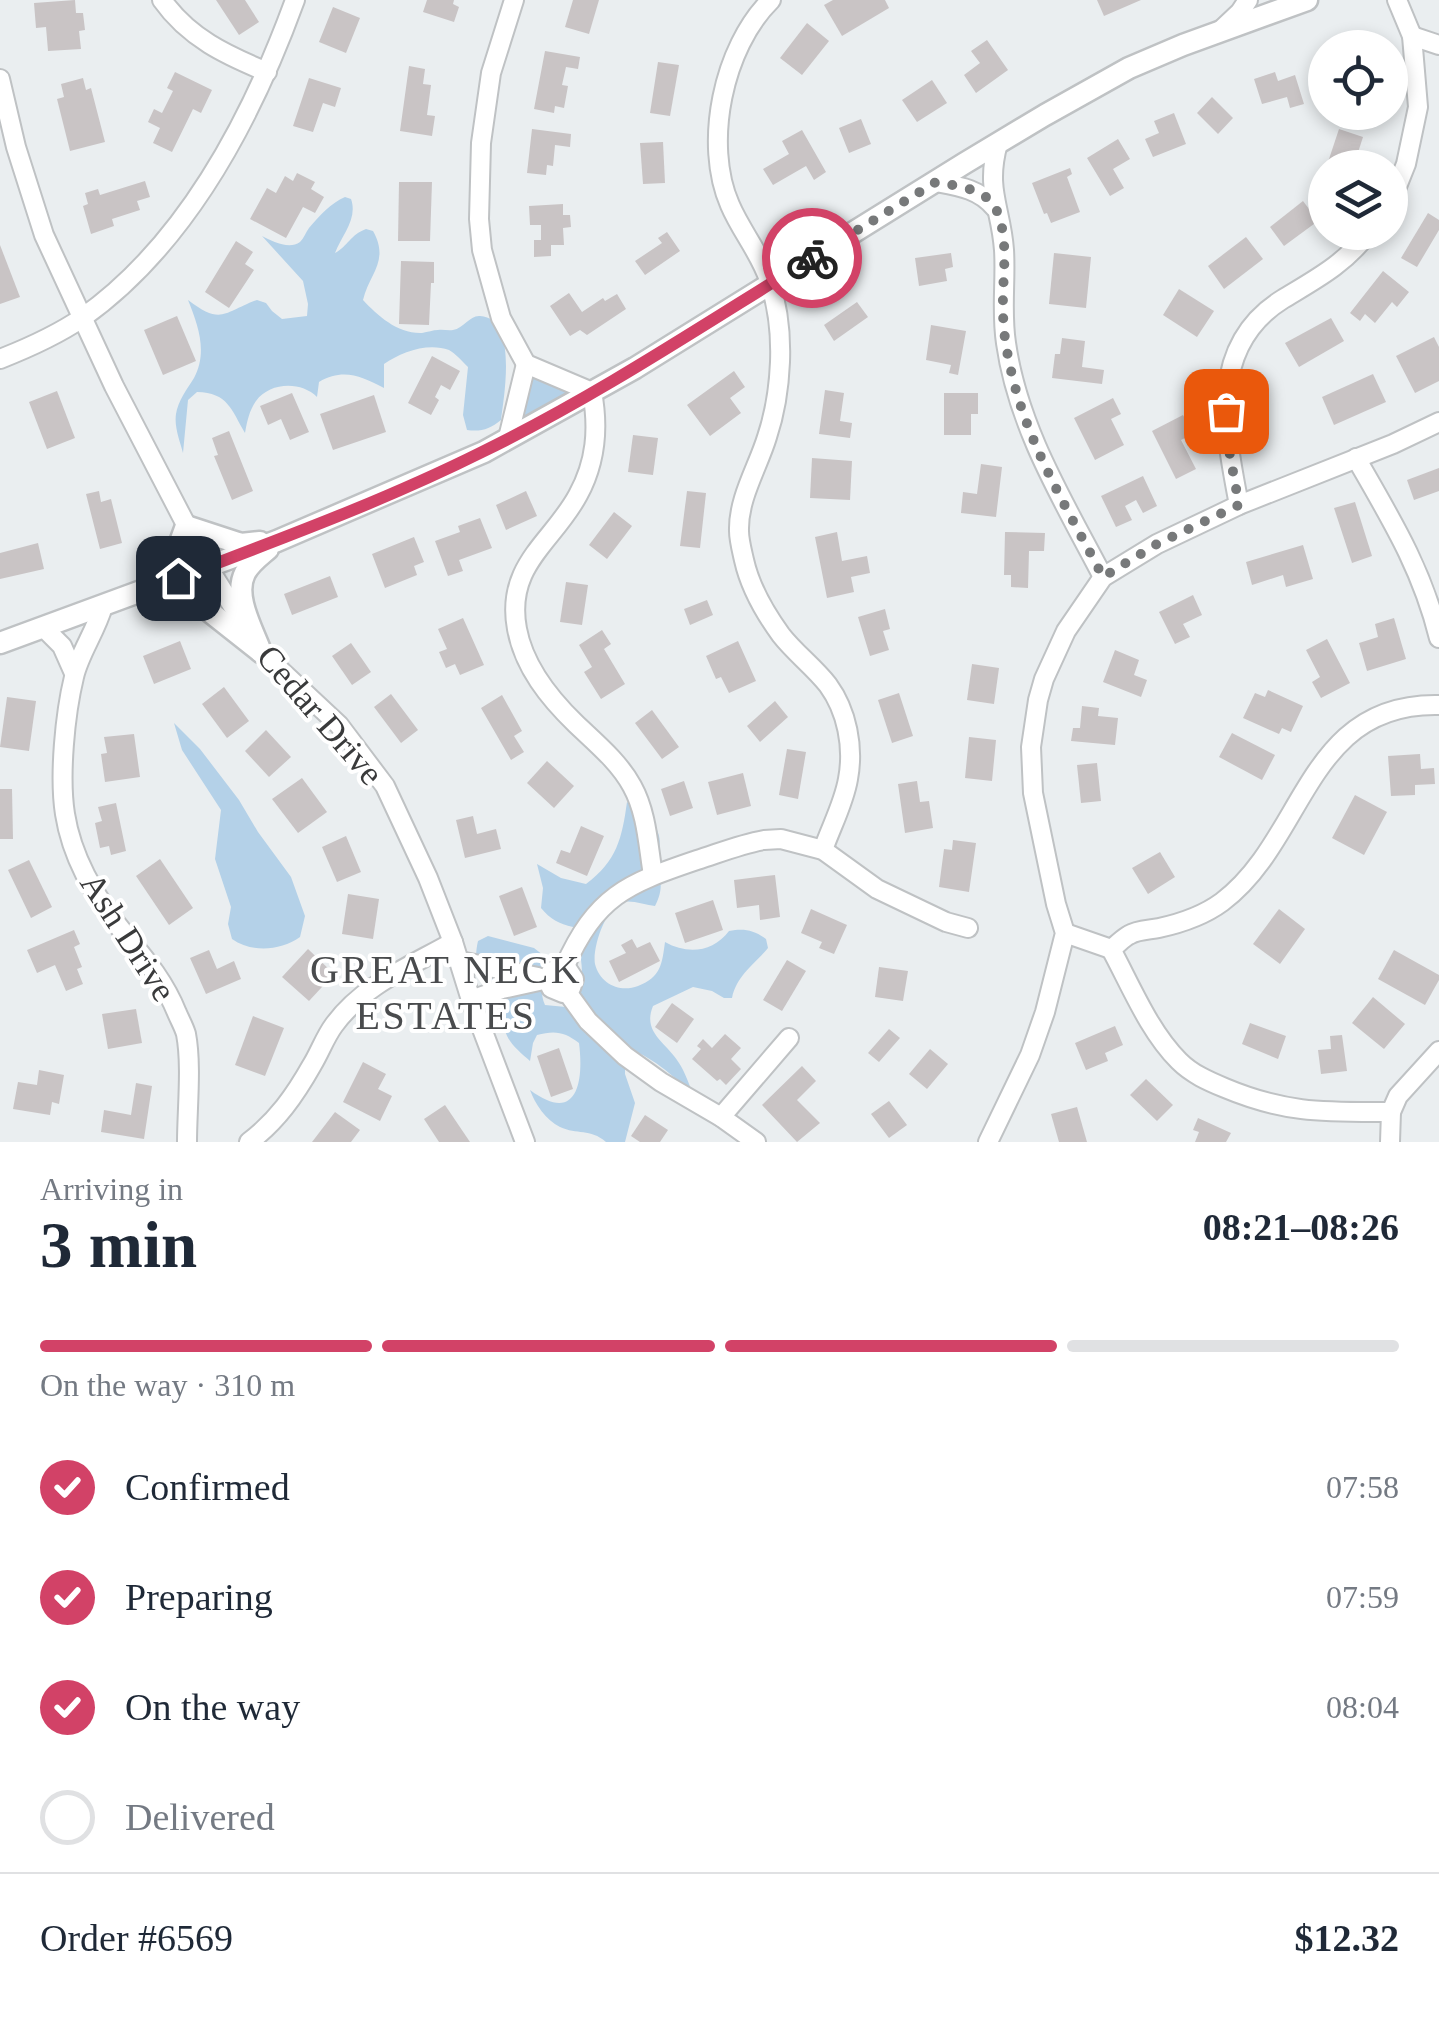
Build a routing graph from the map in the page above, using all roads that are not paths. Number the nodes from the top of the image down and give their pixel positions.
1 (162, 0) edge
2 (295, 0) edge
3 (514, 0) edge
4 (771, 0) edge
5 (1248, 0) edge
6 (1308, 0) edge
7 (1397, 0) edge
8 (1219, 32) junction
9 (1412, 36) junction
10 (1439, 45) edge
11 (268, 72) junction
12 (0, 79) edge
13 (998, 144) junction
14 (1408, 155) edge
15 (936, 182) junction
16 (996, 208) junction
17 (1352, 250) edge
18 (770, 284) junction
19 (82, 318) junction
20 (0, 359) edge
21 (526, 364) junction
22 (592, 392) junction
23 (1439, 422) edge
24 (508, 438) junction
25 (1356, 458) junction
26 (1239, 505) junction
27 (186, 526) junction
28 (277, 540) junction
29 (208, 566) junction
30 (1103, 577) junction
31 (155, 586) junction
32 (103, 606) junction
33 (44, 628) junction
34 (1439, 638) edge
35 (0, 643) edge
36 (262, 654) junction
37 (74, 674) junction
38 (1439, 706) edge
39 (823, 850) junction
40 (653, 875) junction
41 (968, 928) dead end
42 (1064, 933) junction
43 (1111, 949) junction
44 (456, 952) junction
45 (556, 973) junction
46 (471, 1000) junction
47 (790, 1038) dead end
48 (1439, 1052) edge
49 (1391, 1112) junction
50 (721, 1118) junction
51 (187, 1142) edge
52 (249, 1142) edge
53 (525, 1142) edge
54 (756, 1142) edge
55 (988, 1142) edge
56 (1390, 1142) edge

1 - 11 street
2 - 11 street
3 - 21 street
4 - 18 street
5 - 8 street
6 - 8 main road
7 - 9 street
8 - 13 main road
9 - 10 street
9 - 14 street
11 - 19 street
12 - 19 street, Cedar Drive
13 - 15 main road
13 - 16 street
15 - 16 street
15 - 18 main road
16 - 30 street
17 - 26 street
18 - 22 main road
18 - 39 street
19 - 20 street
19 - 27 street, Cedar Drive
21 - 22 street
21 - 24 street
22 - 24 main road
22 - 40 street
23 - 25 street
24 - 28 main road
25 - 26 street
25 - 34 street
26 - 30 street
27 - 28 main road
27 - 29 street, Cedar Drive
27 - 31 main road
28 - 29 main road
28 - 36 main road
29 - 31 main road
29 - 36 street, Cedar Drive
30 - 42 street
31 - 32 main road
31 - 36 main road
32 - 33 main road
32 - 37 street, Ash Drive
33 - 35 main road
33 - 37 street
36 - 44 street, Cedar Drive
37 - 51 street, Ash Drive
38 - 43 street
39 - 40 street
39 - 41 street
40 - 45 street
42 - 43 street
42 - 55 street
43 - 49 street
44 - 45 street
44 - 46 street, Cedar Drive
44 - 52 street
45 - 46 street
45 - 50 street
46 - 53 street, Cedar Drive
47 - 50 street
48 - 49 street
49 - 56 street
50 - 54 street

